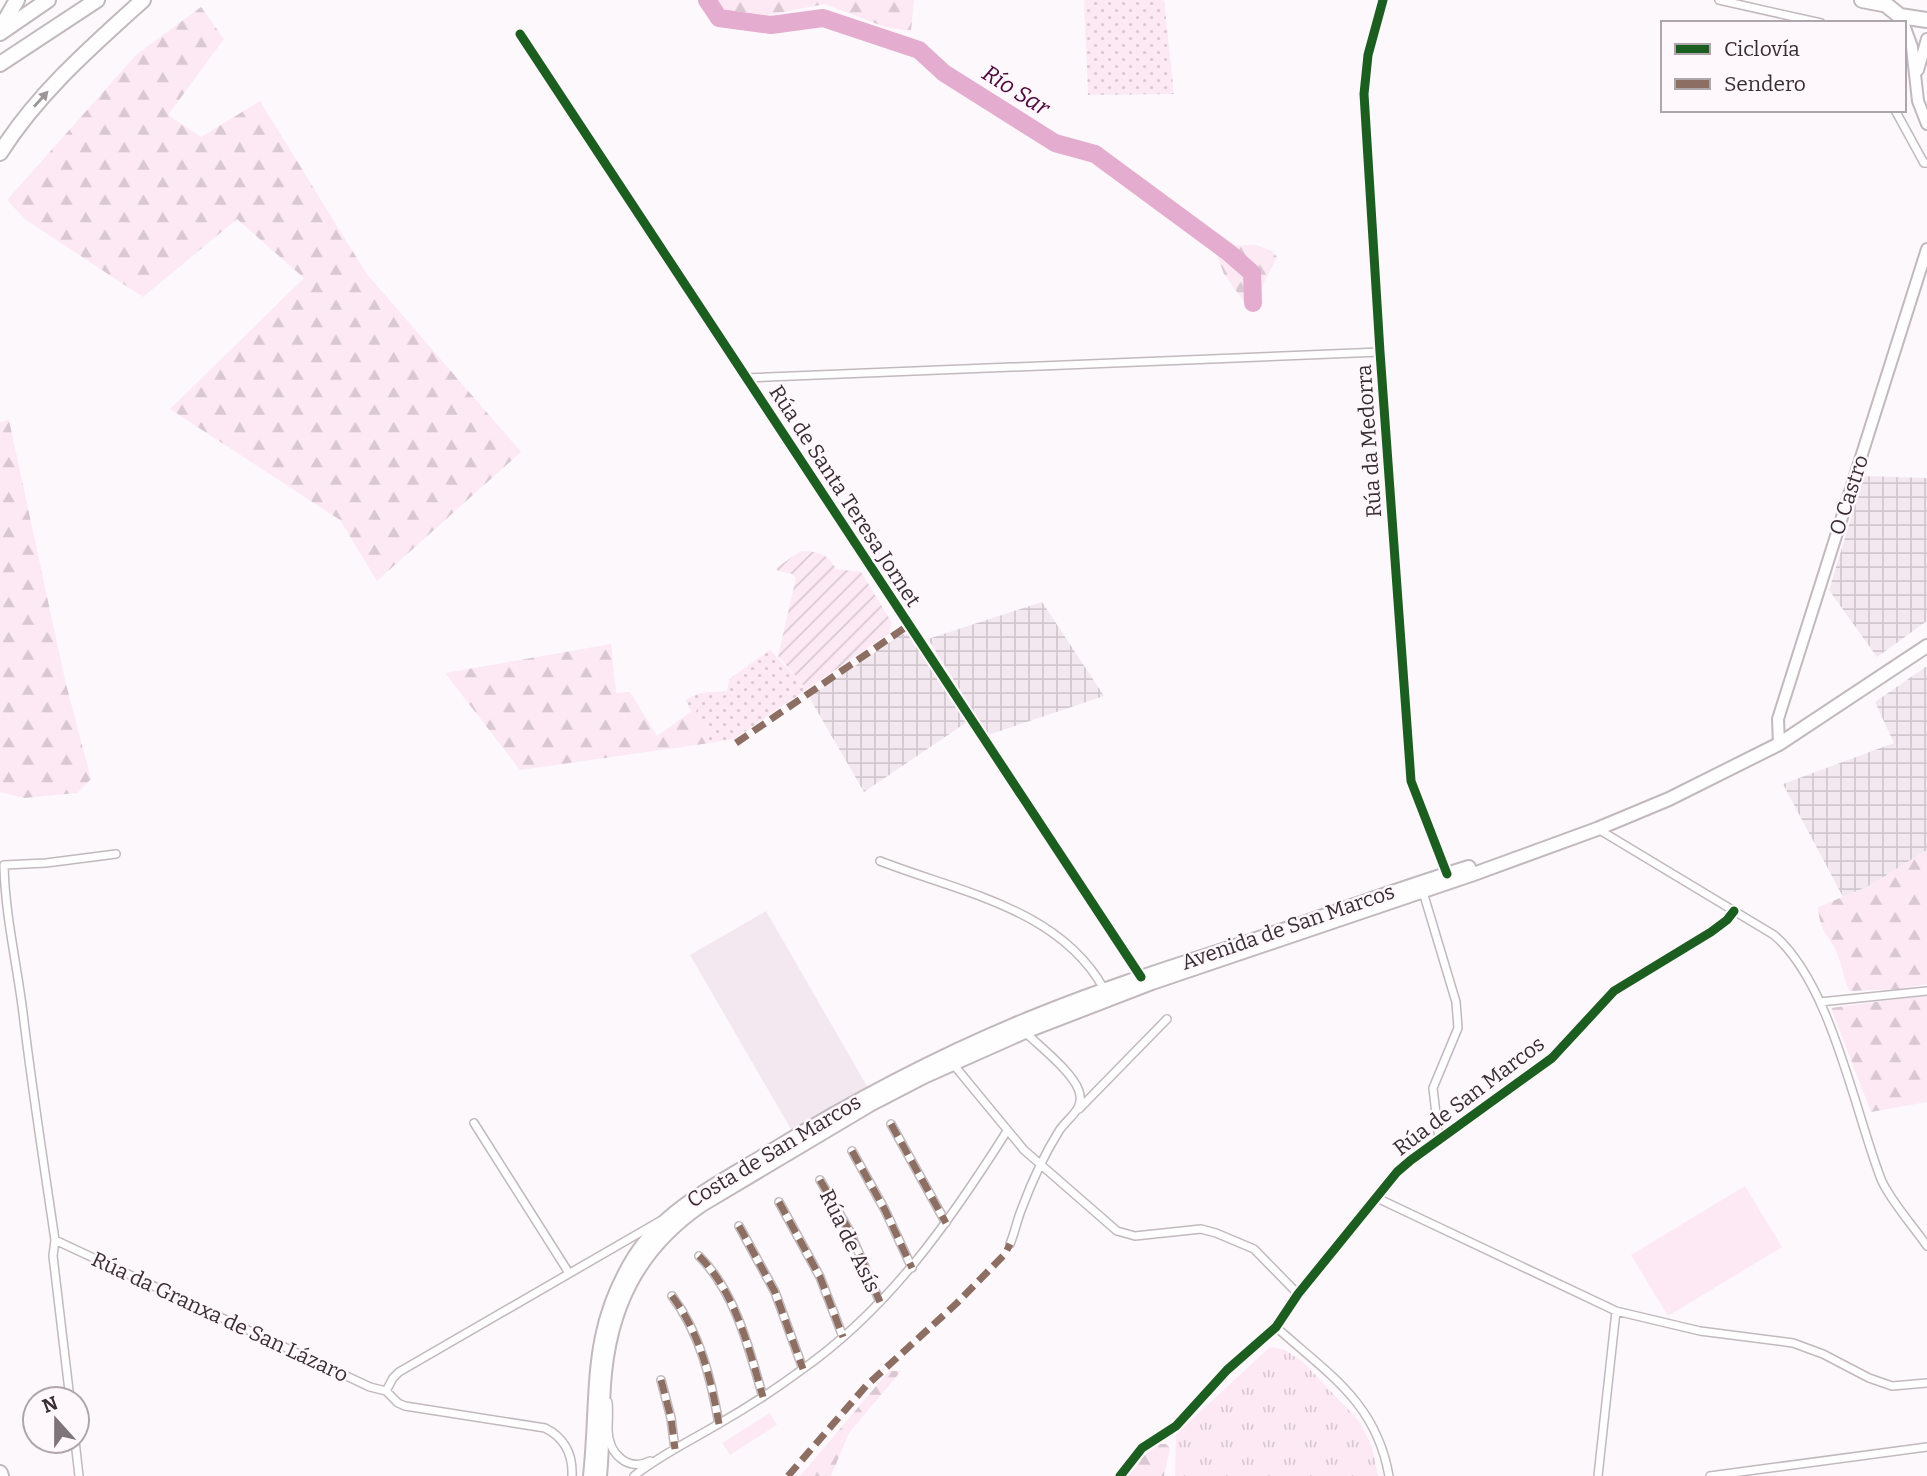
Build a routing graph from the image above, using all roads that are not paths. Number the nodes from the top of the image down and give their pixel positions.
1 (17, 0) edge
2 (48, 0) edge
3 (97, 0) edge
4 (143, 0) edge
5 (1383, 0) edge
6 (1719, 0) edge
7 (1862, 0) edge
8 (1882, 2) edge
9 (1927, 20) edge
10 (1812, 21) edge
11 (1902, 21) edge
12 (0, 31) edge
13 (1906, 31) edge
14 (520, 34) dead end
15 (1927, 39) edge
16 (0, 64) edge
17 (1915, 86) junction
18 (1896, 112) edge
19 (1927, 124) edge
20 (0, 153) edge
21 (1927, 163) edge
22 (1927, 248) edge
23 (1380, 352) junction
24 (746, 379) junction
25 (1927, 646) edge
26 (1779, 744) junction
27 (1597, 829) junction
28 (1560, 842) junction
29 (116, 854) dead end
30 (880, 862) dead end
31 (1447, 874) junction
32 (1471, 875) junction
33 (1423, 892) junction
34 (1734, 911) junction
35 (1238, 953) junction
36 (1141, 977) junction
37 (1104, 989) junction
38 (1927, 991) edge
39 (1820, 1002) junction
40 (1077, 1010) junction
41 (1167, 1019) dead end
42 (1017, 1027) junction
43 (957, 1069) junction
44 (892, 1082) junction
45 (1079, 1110) junction
46 (474, 1122) dead end
47 (891, 1124) dead end
48 (1007, 1131) junction
49 (1439, 1140) junction
50 (852, 1151) dead end
51 (1040, 1163) junction
52 (820, 1180) dead end
53 (1377, 1198) junction
54 (779, 1202) dead end
55 (684, 1211) junction
56 (946, 1223) junction
57 (739, 1226) dead end
58 (55, 1240) junction
59 (1010, 1244) dead end
60 (641, 1245) junction
61 (1927, 1246) edge
62 (699, 1256) dead end
63 (912, 1268) junction
64 (569, 1273) junction
65 (634, 1275) junction
66 (1298, 1294) junction
67 (672, 1296) dead end
68 (880, 1302) junction
69 (1616, 1311) junction
70 (1276, 1327) junction
71 (843, 1337) junction
72 (803, 1369) junction
73 (661, 1380) dead end
74 (1927, 1382) edge
75 (604, 1383) junction
76 (68, 1385) edge
77 (386, 1391) junction
78 (763, 1397) junction
79 (719, 1424) junction
80 (1927, 1447) edge
81 (675, 1449) junction
82 (77, 1455) edge
83 (664, 1456) junction
84 (79, 1476) edge
85 (572, 1476) edge
86 (590, 1476) edge
87 (600, 1476) edge
88 (634, 1476) edge
89 (1120, 1476) edge
90 (1389, 1476) edge
91 (1598, 1476) edge
92 (1710, 1476) edge

1 - 12 highway
2 - 12 highway
3 - 16 highway
20 -> 4 highway
5 - 23 street, Rúa da Medorra
6 - 10 street
7 - 8 highway
8 - 11 highway
9 - 11 highway
13 - 17 street
14 - 24 street, Rúa de Santa Teresa Jornet
15 - 17 street
17 - 19 street
18 - 21 street
22 - 26 street, O Castro
23 - 24 street, Rúa de Santa Teresa Jornet
23 - 31 street, Rúa da Medorra
24 - 36 street, Rúa de Santa Teresa Jornet
25 - 26 main road, Avenida de San Marcos
26 - 27 main road, Avenida de San Marcos
27 - 28 main road, Avenida de San Marcos
27 - 34 street
28 - 31 main road, Avenida de San Marcos
28 - 32 main road, Avenida de San Marcos
29 - 58 street
30 - 37 street
31 - 32 main road
31 - 33 main road
31 - 36 main road, Avenida de San Marcos
32 - 33 main road, Avenida de San Marcos
33 - 35 main road, Avenida de San Marcos
33 - 49 street
34 - 39 street
34 - 49 street, Rúa de San Marcos
35 - 36 main road
35 - 40 main road, Avenida de San Marcos
36 - 37 main road, Avenida de San Marcos
36 - 40 main road
37 - 42 main road, Avenida de San Marcos
38 - 39 street
39 - 61 street
40 - 42 main road, Avenida de San Marcos
41 - 45 street
42 - 43 main road, Costa de San Marcos
42 - 43 main road
42 - 44 main road, Costa de San Marcos
42 - 45 street
43 - 44 main road
43 - 48 street
43 - 55 main road, Costa de San Marcos
44 - 55 main road, Costa de San Marcos
45 - 51 street
46 - 64 street
47 - 56 street
48 - 51 street
48 - 56 street
49 - 53 street, Rúa de San Marcos
50 - 63 street
51 - 59 street
51 - 66 street
52 - 68 street, Rúa de Asís
53 - 66 street, Rúa de San Marcos
53 - 69 street
54 - 71 street
55 - 60 main road, Costa de San Marcos
55 - 65 main road, Costa de San Marcos
56 - 63 street
57 - 72 street
58 - 76 street
58 - 77 street, Rúa da Granxa de San Lázaro
60 - 64 street
60 - 65 main road
60 - 86 main road, Costa de San Marcos
62 - 78 street
63 - 68 street
64 - 77 street
65 - 75 main road, Costa de San Marcos
66 - 70 street, Rúa de San Marcos
67 - 79 street
68 - 71 street
69 - 74 street
69 - 91 street
70 - 89 street, Rúa de San Marcos
70 - 90 street
71 - 72 street
72 - 78 street
73 - 81 street
75 - 83 street
75 - 87 main road, Costa de San Marcos
77 - 85 street, Rúa da Granxa de San Lázaro
78 - 79 street
79 - 81 street
80 - 92 street
81 - 83 street
82 - 84 street
83 - 88 street

